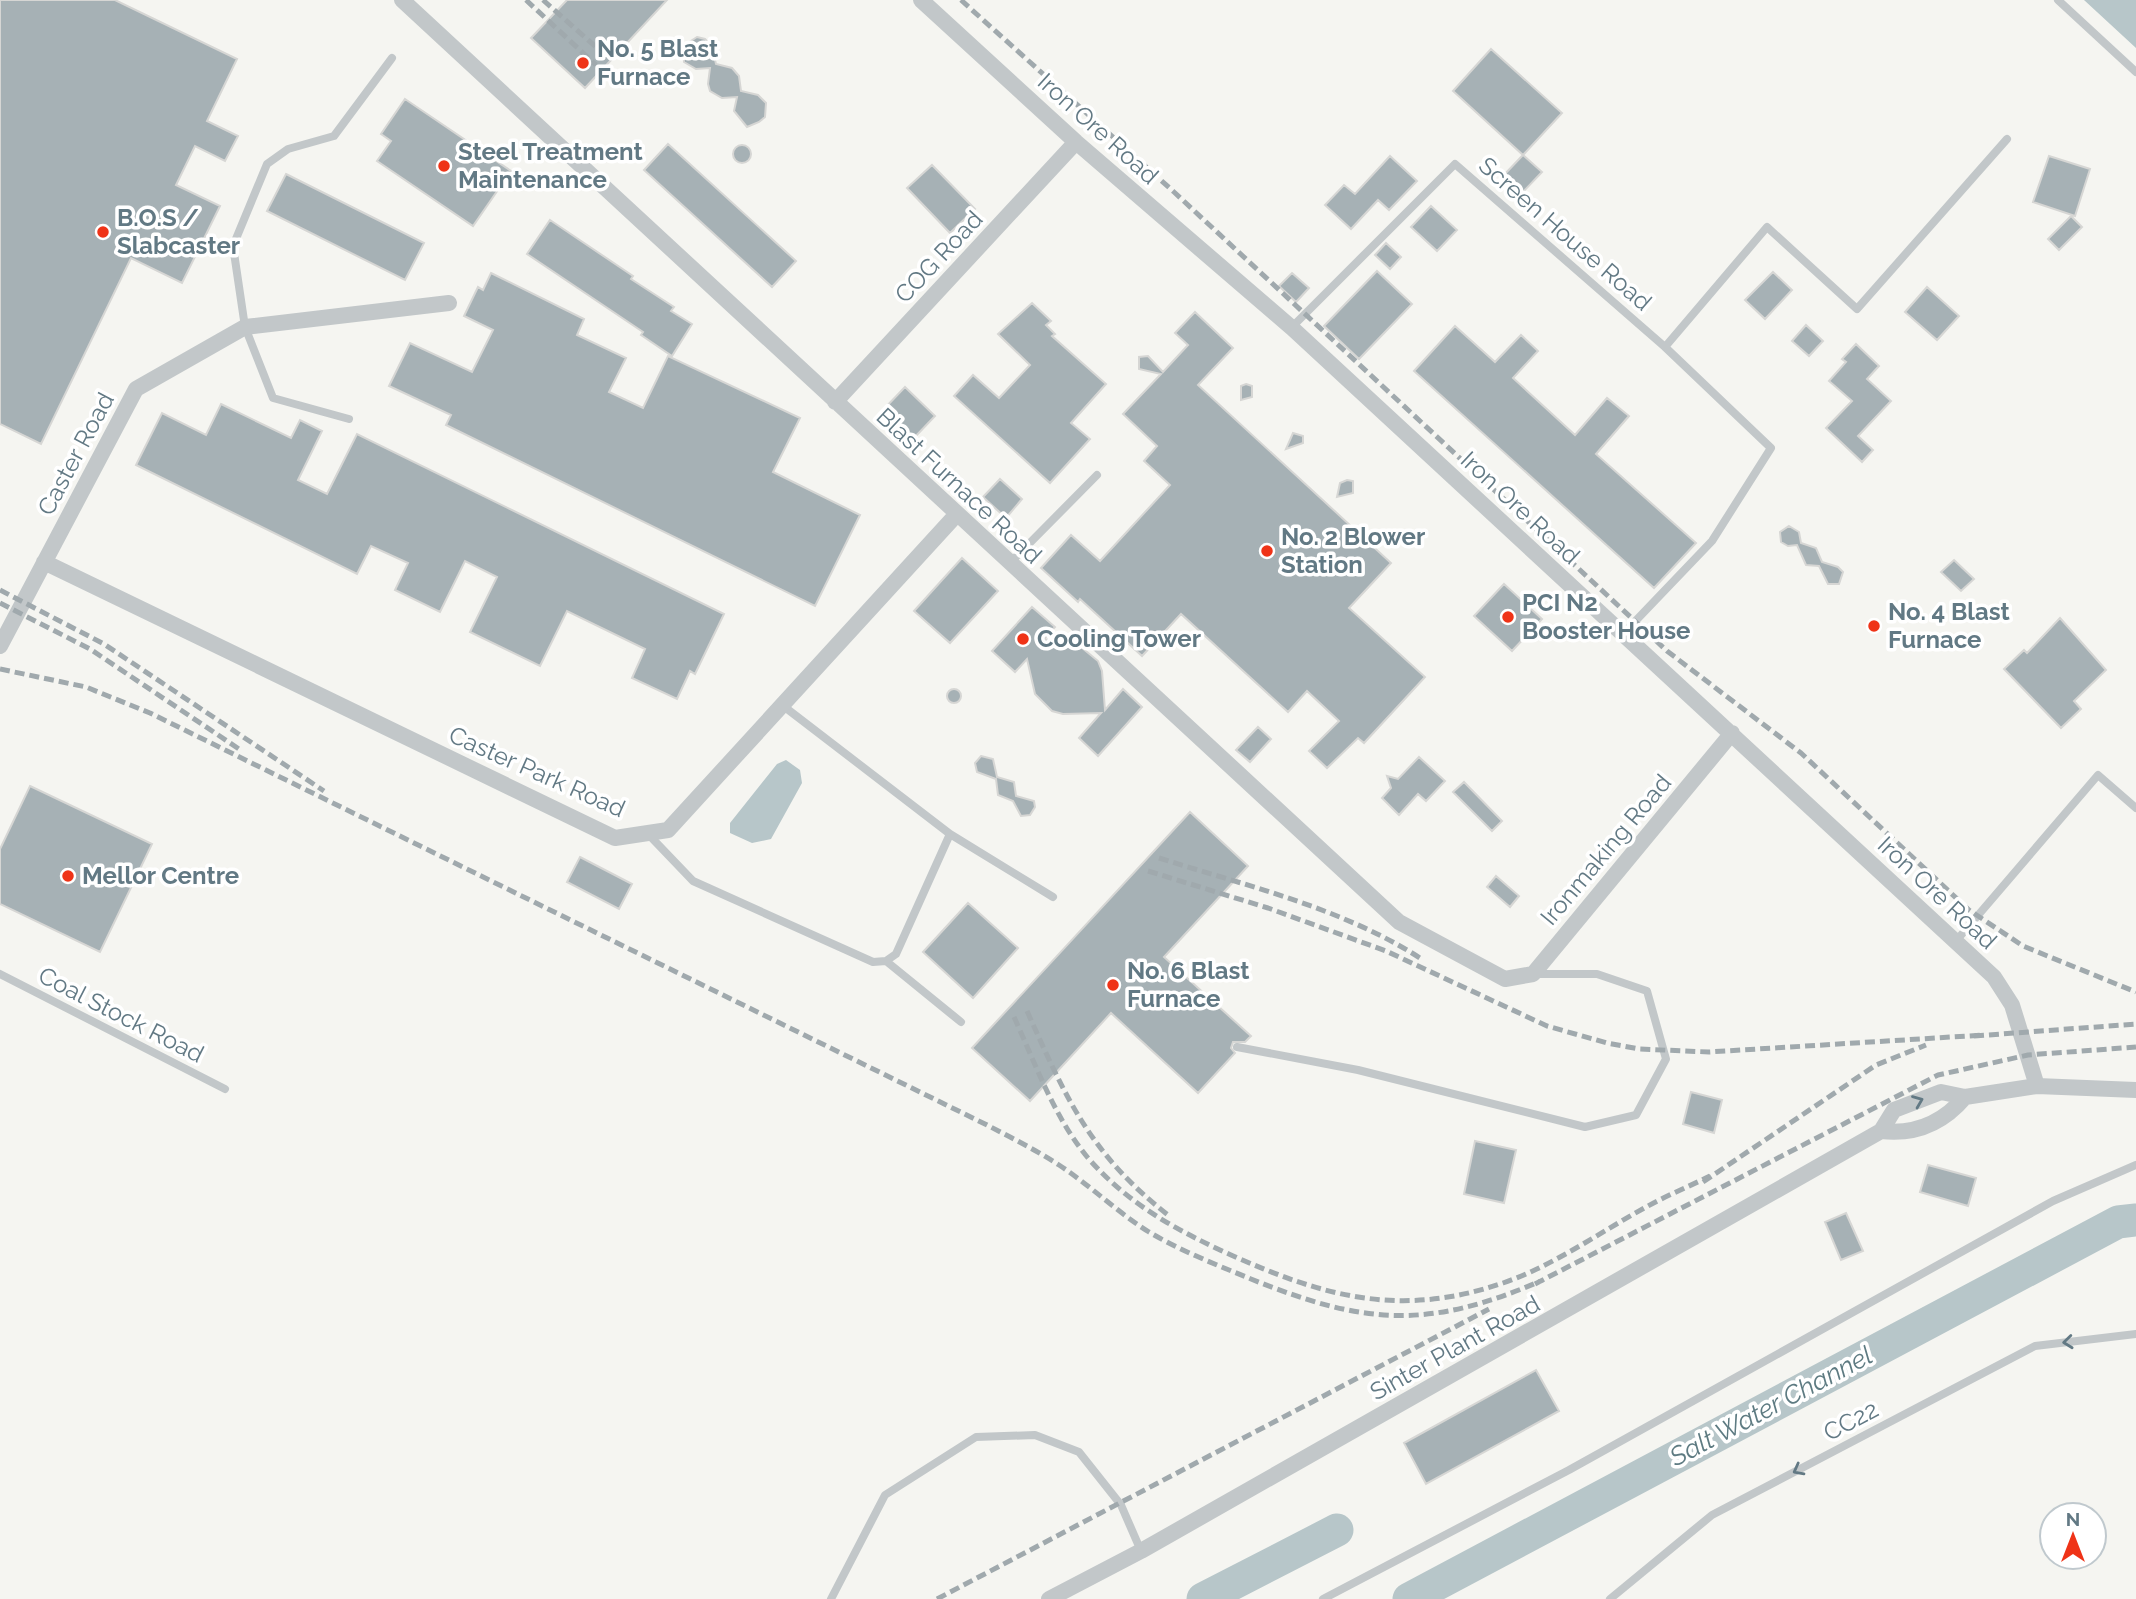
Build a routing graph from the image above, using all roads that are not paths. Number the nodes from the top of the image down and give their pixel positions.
1 (402, 0) edge
2 (921, 0) edge
3 (2058, 0) edge
4 (392, 58) dead end
5 (2136, 72) edge
6 (2007, 139) dead end
7 (1076, 142) junction
8 (449, 303) dead end
9 (245, 327) junction
10 (1292, 328) junction
11 (1665, 347) junction
12 (835, 402) junction
13 (349, 419) dead end
14 (1097, 475) dead end
15 (957, 514) junction
16 (44, 562) junction
17 (1010, 563) junction
18 (1623, 634) junction
19 (0, 646) edge
20 (782, 705) junction
21 (1732, 733) junction
22 (2136, 808) edge
23 (647, 833) junction
24 (950, 834) junction
25 (1053, 897) dead end
26 (1956, 941) junction
27 (886, 961) junction
28 (0, 974) edge
29 (1533, 974) junction
30 (961, 1023) dead end
31 (1237, 1046) dead end
32 (2037, 1086) junction
33 (225, 1089) dead end
34 (2136, 1090) edge
35 (1965, 1097) junction
36 (1881, 1131) junction
37 (2136, 1165) edge
38 (2136, 1334) edge
39 (1141, 1552) junction
40 (831, 1599) edge
41 (1049, 1599) edge
42 (1323, 1599) edge
43 (1610, 1599) edge

1 - 12 street, Blast Furnace Road
2 - 7 street, Iron Ore Road
3 - 5 lane
4 - 9 lane
6 - 11 lane
7 - 10 street, Iron Ore Road
7 - 12 street, COG Road
8 - 9 street, Caster Road
9 - 13 lane
9 - 16 street, Caster Road
10 - 11 lane, Screen House Road
10 - 18 street, Iron Ore Road
11 - 18 lane, Screen House Road
12 - 15 street, Blast Furnace Road
14 - 17 lane
15 - 17 street, Blast Furnace Road
15 - 20 street, Caster Park Road
16 - 19 street, Caster Road
16 - 23 street, Caster Park Road
17 - 29 street, Blast Furnace Road
18 - 21 street, Iron Ore Road
20 - 23 street, Caster Park Road
20 - 24 lane
21 - 26 street, Iron Ore Road
21 - 29 street, Ironmaking Road
22 - 26 lane
23 - 27 lane
24 - 25 lane
24 - 27 lane
26 - 32 street, Iron Ore Road
27 - 30 lane
28 - 33 lane, Coal Stock Road
29 - 31 lane
32 - 34 street, Sinter Plant Road
32 - 35 street, Sinter Plant Road
35 - 36 street, Sinter Plant Road
36 -> 35 street, Sinter Plant Road
36 - 39 street, Sinter Plant Road
37 - 42 lane
38 -> 43 lane, CC22
39 - 40 lane
39 - 41 street, Sinter Plant Road

